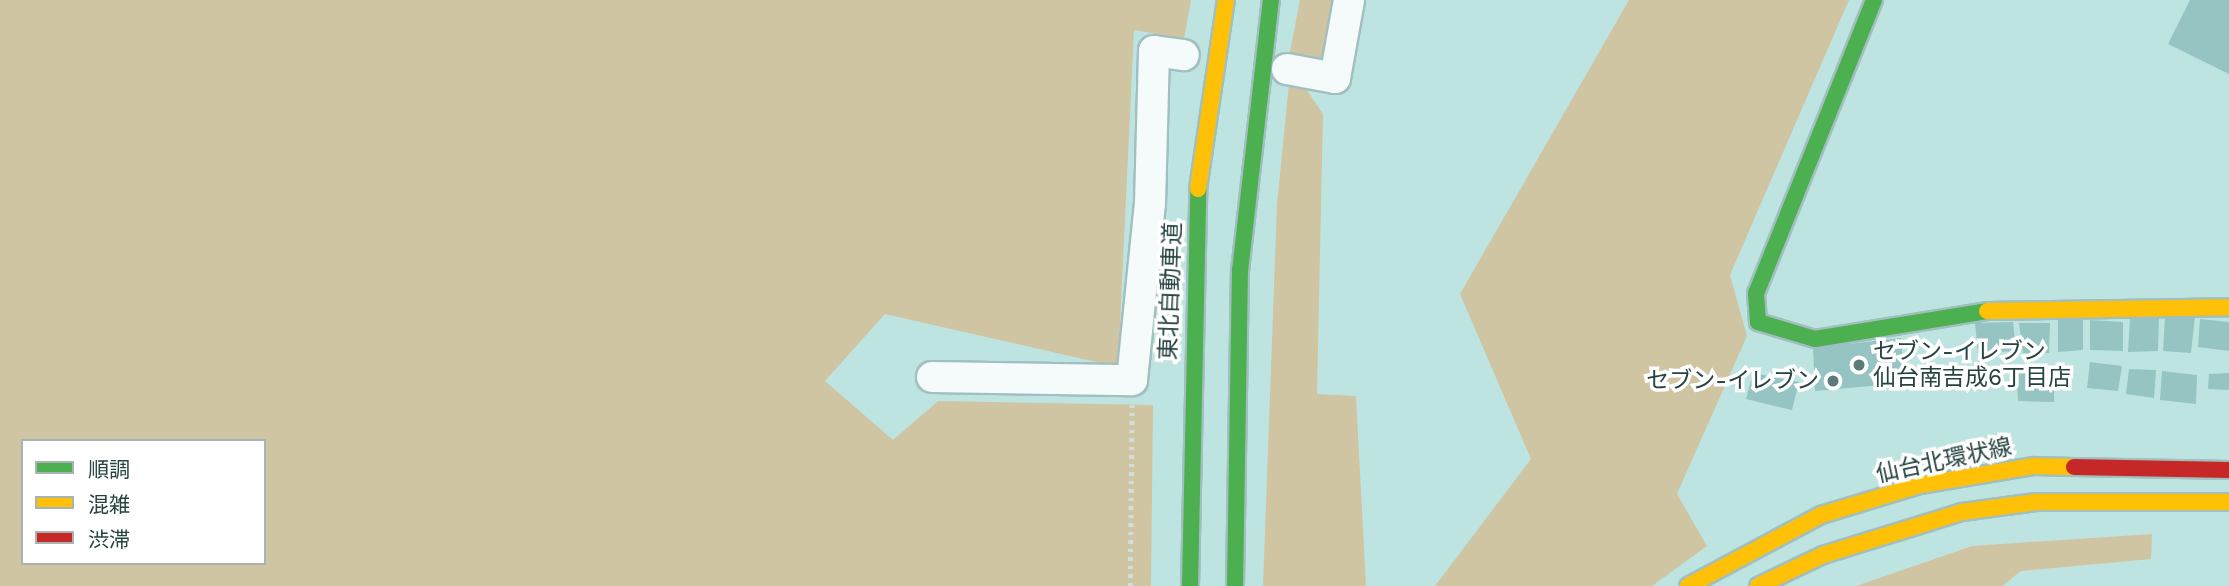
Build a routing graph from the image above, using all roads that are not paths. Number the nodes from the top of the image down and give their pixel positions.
1 (1226, 0) edge
2 (1271, 0) edge
3 (1349, 0) edge
4 (1874, 0) edge
5 (1184, 55) dead end
6 (1287, 69) dead end
7 (2229, 307) edge
8 (932, 377) dead end
9 (2229, 470) edge
10 (2229, 502) edge
11 (1190, 586) edge
12 (1235, 586) edge
13 (1688, 586) edge
14 (1758, 586) edge

1 - 11 main road, 東北自動車道
2 - 12 main road
3 - 6 street
4 - 7 main road
5 - 8 street
9 - 13 main road, 仙台北環状線
10 - 14 main road

